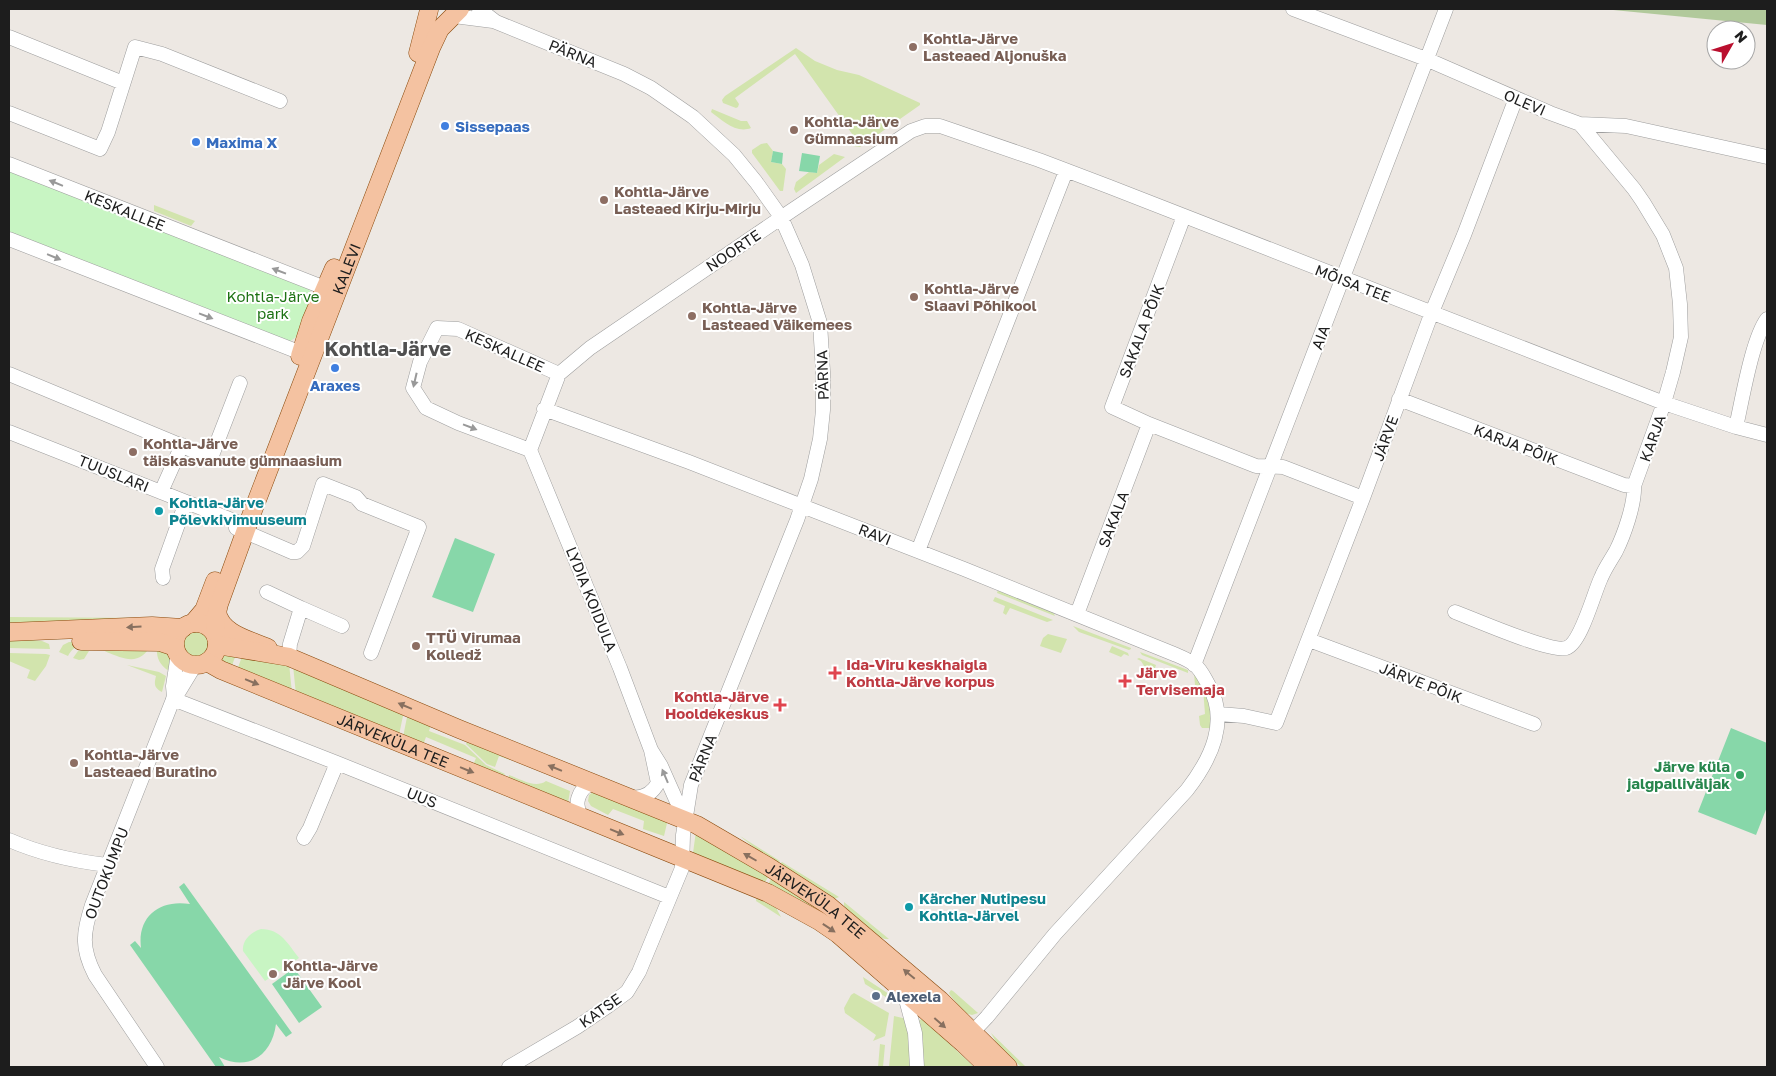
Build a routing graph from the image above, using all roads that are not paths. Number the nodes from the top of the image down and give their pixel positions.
1 (429, 9) edge
2 (479, 9) edge
3 (1293, 9) edge
4 (1446, 9) edge
5 (454, 14) edge
6 (496, 22) junction
7 (9, 37) edge
8 (1426, 59) junction
9 (123, 83) junction
10 (1516, 98) junction
11 (280, 100) dead end
12 (9, 114) edge
13 (1580, 124) junction
14 (940, 126) joint
15 (1767, 157) edge
16 (9, 164) edge
17 (1066, 171) junction
18 (1184, 216) junction
19 (781, 217) junction
20 (9, 239) edge
21 (1342, 279) junction
22 (325, 288) junction
23 (1432, 312) junction
24 (327, 316) junction
25 (1767, 319) edge
26 (306, 355) junction
27 (9, 374) edge
28 (558, 374) junction
29 (240, 383) dead end
30 (1399, 400) junction
31 (1664, 403) junction
32 (544, 409) junction
33 (1149, 424) junction
34 (1736, 427) junction
35 (9, 432) edge
36 (1767, 435) edge
37 (182, 445) junction
38 (530, 450) junction
39 (1271, 467) junction
40 (1634, 486) junction
41 (161, 492) junction
42 (1363, 498) junction
43 (186, 502) junction
44 (802, 507) junction
45 (241, 527) junction
46 (918, 551) junction
47 (163, 578) dead end
48 (267, 592) dead end
49 (302, 608) junction
50 (217, 612) junction
51 (1455, 612) dead end
52 (1077, 614) junction
53 (188, 626) junction
54 (342, 626) dead end
55 (9, 633) edge
56 (1309, 640) junction
57 (217, 641) junction
58 (177, 651) junction
59 (371, 653) dead end
60 (289, 657) junction
61 (201, 663) junction
62 (1197, 668) junction
63 (174, 698) junction
64 (1219, 714) junction
65 (1534, 724) dead end
66 (651, 750) junction
67 (338, 763) junction
68 (591, 783) junction
69 (617, 794) junction
70 (582, 817) junction
71 (685, 820) junction
72 (304, 838) dead end
73 (9, 840) edge
74 (682, 863) junction
75 (107, 865) junction
76 (670, 897) junction
77 (904, 992) junction
78 (968, 1038) junction
79 (994, 1065) edge
80 (157, 1067) edge
81 (510, 1067) edge
82 (917, 1067) edge

1 - 5 main road, KALEVI
1 - 22 main road, KALEVI
2 - 6 street, PÄRNA
3 - 8 street, OLEVI
4 - 8 street, AIA
5 - 6 street, PÄRNA
5 - 24 main road, KALEVI
6 - 19 street, PÄRNA
7 - 9 street
8 - 10 street, OLEVI
8 - 21 street, AIA
9 - 11 street
9 - 12 street
10 - 13 street, OLEVI
10 - 23 street, JÄRVE
13 - 15 street, OLEVI
13 - 31 street, KARJA
14 - 17 street, MÕISA TEE
14 - 19 street, NOORTE
22 -> 16 street, KESKALLEE
17 - 18 street, MÕISA TEE
17 - 46 street
18 - 21 street, MÕISA TEE
18 - 33 street, SAKALA PÕIK
19 - 28 street, NOORTE
19 - 44 street, PÄRNA
20 -> 26 street
21 - 23 street, MÕISA TEE
21 - 39 street, AIA
22 - 24 street
22 - 26 main road, KALEVI
23 - 30 street, JÄRVE
23 - 31 street, MÕISA TEE
24 - 26 main road, KALEVI
25 - 34 street
26 - 45 main road, KALEVI
27 - 37 street
28 - 32 street, KESKALLEE
28 -> 38 street, KESKALLEE
29 - 37 street
30 - 40 street, KARJA PÕIK
30 - 42 street, JÄRVE
31 - 34 street, MÕISA TEE
31 - 40 street, KARJA
32 - 38 street, KESKALLEE
32 - 44 street, RAVI
33 - 39 street
33 - 52 street, SAKALA
34 - 36 street, MÕISA TEE
35 - 41 street, TUUSLARI
37 - 41 street
38 - 66 street, LYDIA KOIDULA
39 - 42 street
39 - 62 street, AIA
40 - 51 street, KARJA
41 - 43 street, TUUSLARI
42 - 56 street, JÄRVE
43 - 45 street, TUUSLARI
43 - 47 street
44 - 46 street, RAVI
44 - 71 street, PÄRNA
45 - 50 main road, KALEVI
45 - 53 main road, KALEVI
45 - 59 street, TUUSLARI
46 - 52 street, RAVI
48 - 49 street
49 - 54 street
49 - 60 street
50 - 57 main road, KALEVI
50 - 60 main road
52 - 62 street, RAVI
53 -> 55 main road
53 - 57 main road
53 - 58 main road
55 - 58 main road
56 - 64 street, JÄRVE
56 - 65 street, JÄRVE PÕIK
57 - 60 main road, JÄRVEKÜLA TEE
57 - 61 main road
58 - 61 main road
58 - 63 street, OUTOKUMPU
68 -> 60 main road, JÄRVEKÜLA TEE
61 - 63 street, OUTOKUMPU
61 -> 70 main road, JÄRVEKÜLA TEE
62 - 64 street
63 - 67 street, UUS
63 - 75 street, OUTOKUMPU
64 - 78 street
66 - 69 street, LYDIA KOIDULA
71 -> 66 street, LYDIA KOIDULA
67 - 72 street
67 - 76 street, UUS
68 - 69 main road, JÄRVEKÜLA TEE
68 - 70 street
69 - 71 main road, JÄRVEKÜLA TEE
70 -> 74 main road, JÄRVEKÜLA TEE
71 - 74 street, PÄRNA
78 -> 71 main road, JÄRVEKÜLA TEE
73 - 75 street
74 - 76 street, KATSE
74 -> 77 main road, JÄRVEKÜLA TEE
75 - 80 street, OUTOKUMPU
76 - 81 street, KATSE
77 -> 78 main road, JÄRVEKÜLA TEE
77 - 82 street
78 - 79 main road, JÄRVEKÜLA TEE

